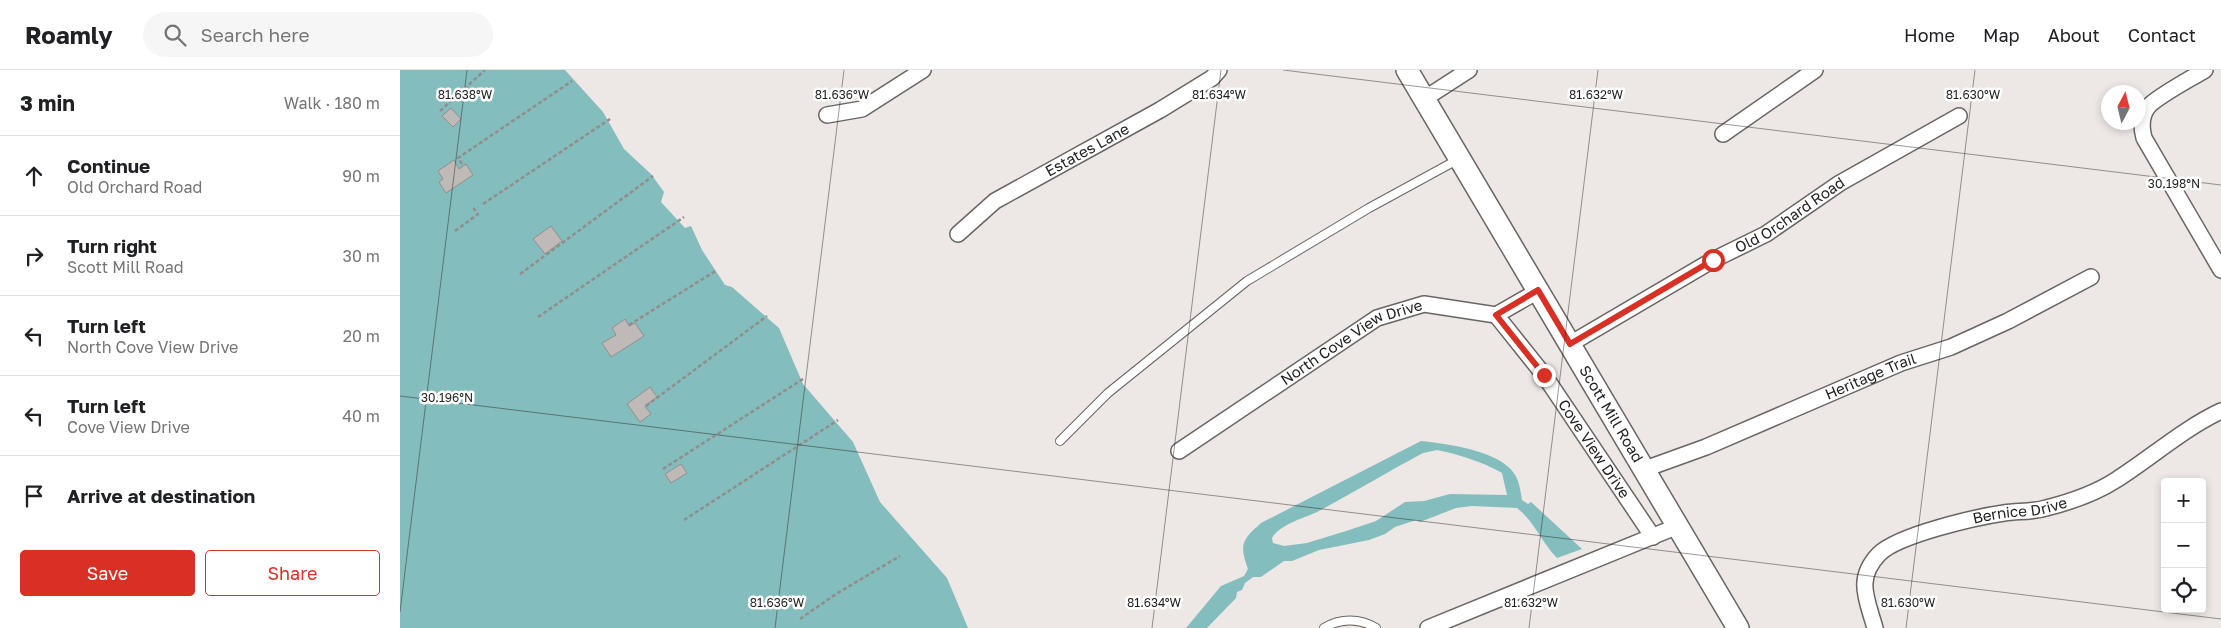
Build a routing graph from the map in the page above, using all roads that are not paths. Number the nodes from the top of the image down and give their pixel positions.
1 (923, 70) edge
2 (1219, 70) edge
3 (1407, 70) edge
4 (1468, 70) edge
5 (1816, 70) edge
6 (2205, 70) edge
7 (1424, 99) junction
8 (827, 115) dead end
9 (1959, 116) dead end
10 (1723, 134) dead end
11 (1459, 159) junction
12 (958, 234) dead end
13 (2221, 270) edge
14 (2091, 277) dead end
15 (1538, 290) junction
16 (1496, 315) junction
17 (1570, 344) junction
18 (2221, 411) edge
19 (1060, 441) dead end
20 (1179, 451) dead end
21 (1645, 469) junction
22 (1678, 526) junction
23 (1653, 537) junction
24 (1324, 628) edge
25 (1376, 628) edge
26 (1428, 628) edge
27 (1738, 628) edge
28 (1875, 628) edge

1 - 8 street
2 - 12 street, Estates Lane
3 - 7 street, Scott Mill Road
4 - 7 street
5 - 10 street
6 - 13 street
7 - 11 street, Scott Mill Road
9 - 17 street, Old Orchard Road
11 - 15 street, Scott Mill Road
11 - 19 lane
14 - 21 street, Heritage Trail
15 - 16 street
15 - 17 street, Scott Mill Road
16 - 20 street, North Cove View Drive
16 - 23 street, Cove View Drive
17 - 21 street, Scott Mill Road
18 - 28 street, Bernice Drive
21 - 22 street, Scott Mill Road
22 - 23 street
22 - 27 street, Scott Mill Road
23 - 26 street
24 - 25 lane

